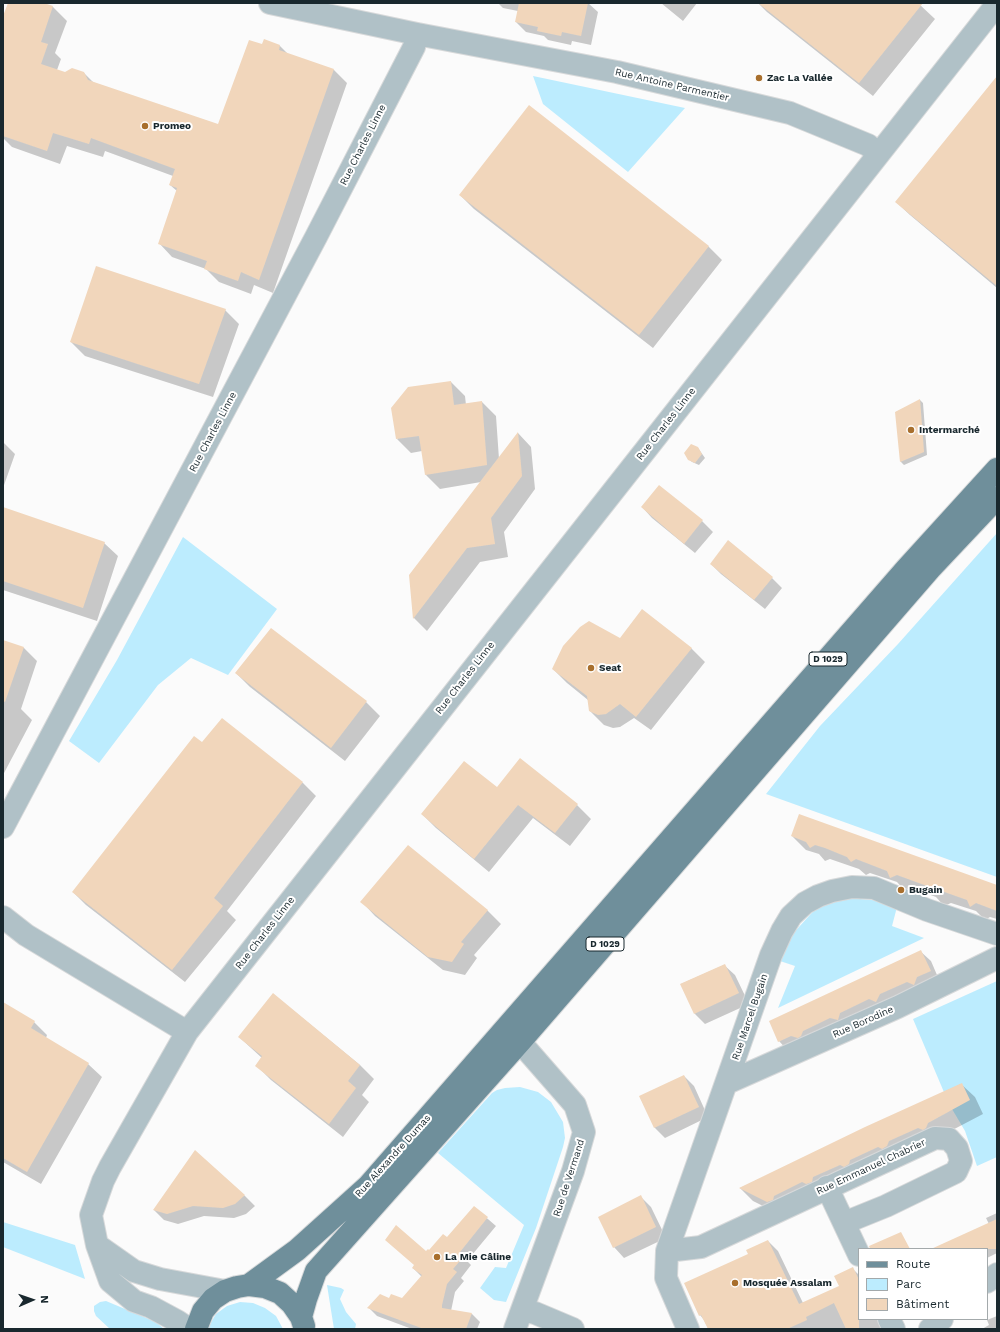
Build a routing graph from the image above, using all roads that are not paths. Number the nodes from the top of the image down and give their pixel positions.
1 (270, 3) edge
2 (997, 4) edge
3 (416, 34) junction
4 (878, 154) junction
5 (997, 469) edge
6 (997, 498) edge
7 (3, 827) edge
8 (3, 917) edge
9 (997, 934) edge
10 (997, 958) edge
11 (187, 1032) junction
12 (513, 1035) junction
13 (727, 1083) junction
14 (827, 1188) junction
15 (844, 1223) junction
16 (97, 1245) junction
17 (667, 1251) junction
18 (858, 1253) edge
19 (997, 1274) edge
20 (988, 1281) edge
21 (249, 1285) junction
22 (225, 1291) junction
23 (518, 1320) edge
24 (890, 1320) edge
25 (941, 1320) edge
26 (303, 1323) edge
27 (189, 1329) edge
28 (196, 1329) edge
29 (572, 1329) edge
30 (688, 1329) edge
31 (894, 1329) edge
32 (930, 1329) edge

1 - 3 street, Rue Antoine Parmentier
2 - 4 street
3 - 4 street, Rue Antoine Parmentier
3 - 7 street, Rue Charles Linne
4 - 11 street, Rue Charles Linne
5 - 12 main road, D 1029
6 - 12 main road, D 1029
8 - 11 street
9 - 13 street, Rue Marcel Bugain
10 - 13 street, Rue Borodine
11 - 16 street, Rue Charles Linne
12 - 21 main road, Rue Alexandre Dumas
12 - 23 street, Rue de Vermand
12 - 26 main road, Rue Alexandre Dumas
13 - 17 street, Rue Marcel Bugain
14 - 15 street
14 - 15 street, Rue Emmanuel Chabrier
14 - 17 street, Rue Emmanuel Chabrier
15 - 18 street
16 - 22 street
16 - 27 street, Rue Charles Linne
17 - 30 street, Rue Marcel Bugain
19 - 20 street
21 - 22 main road
21 - 26 main road
22 - 28 main road
23 - 29 street
24 - 31 street
25 - 32 street

